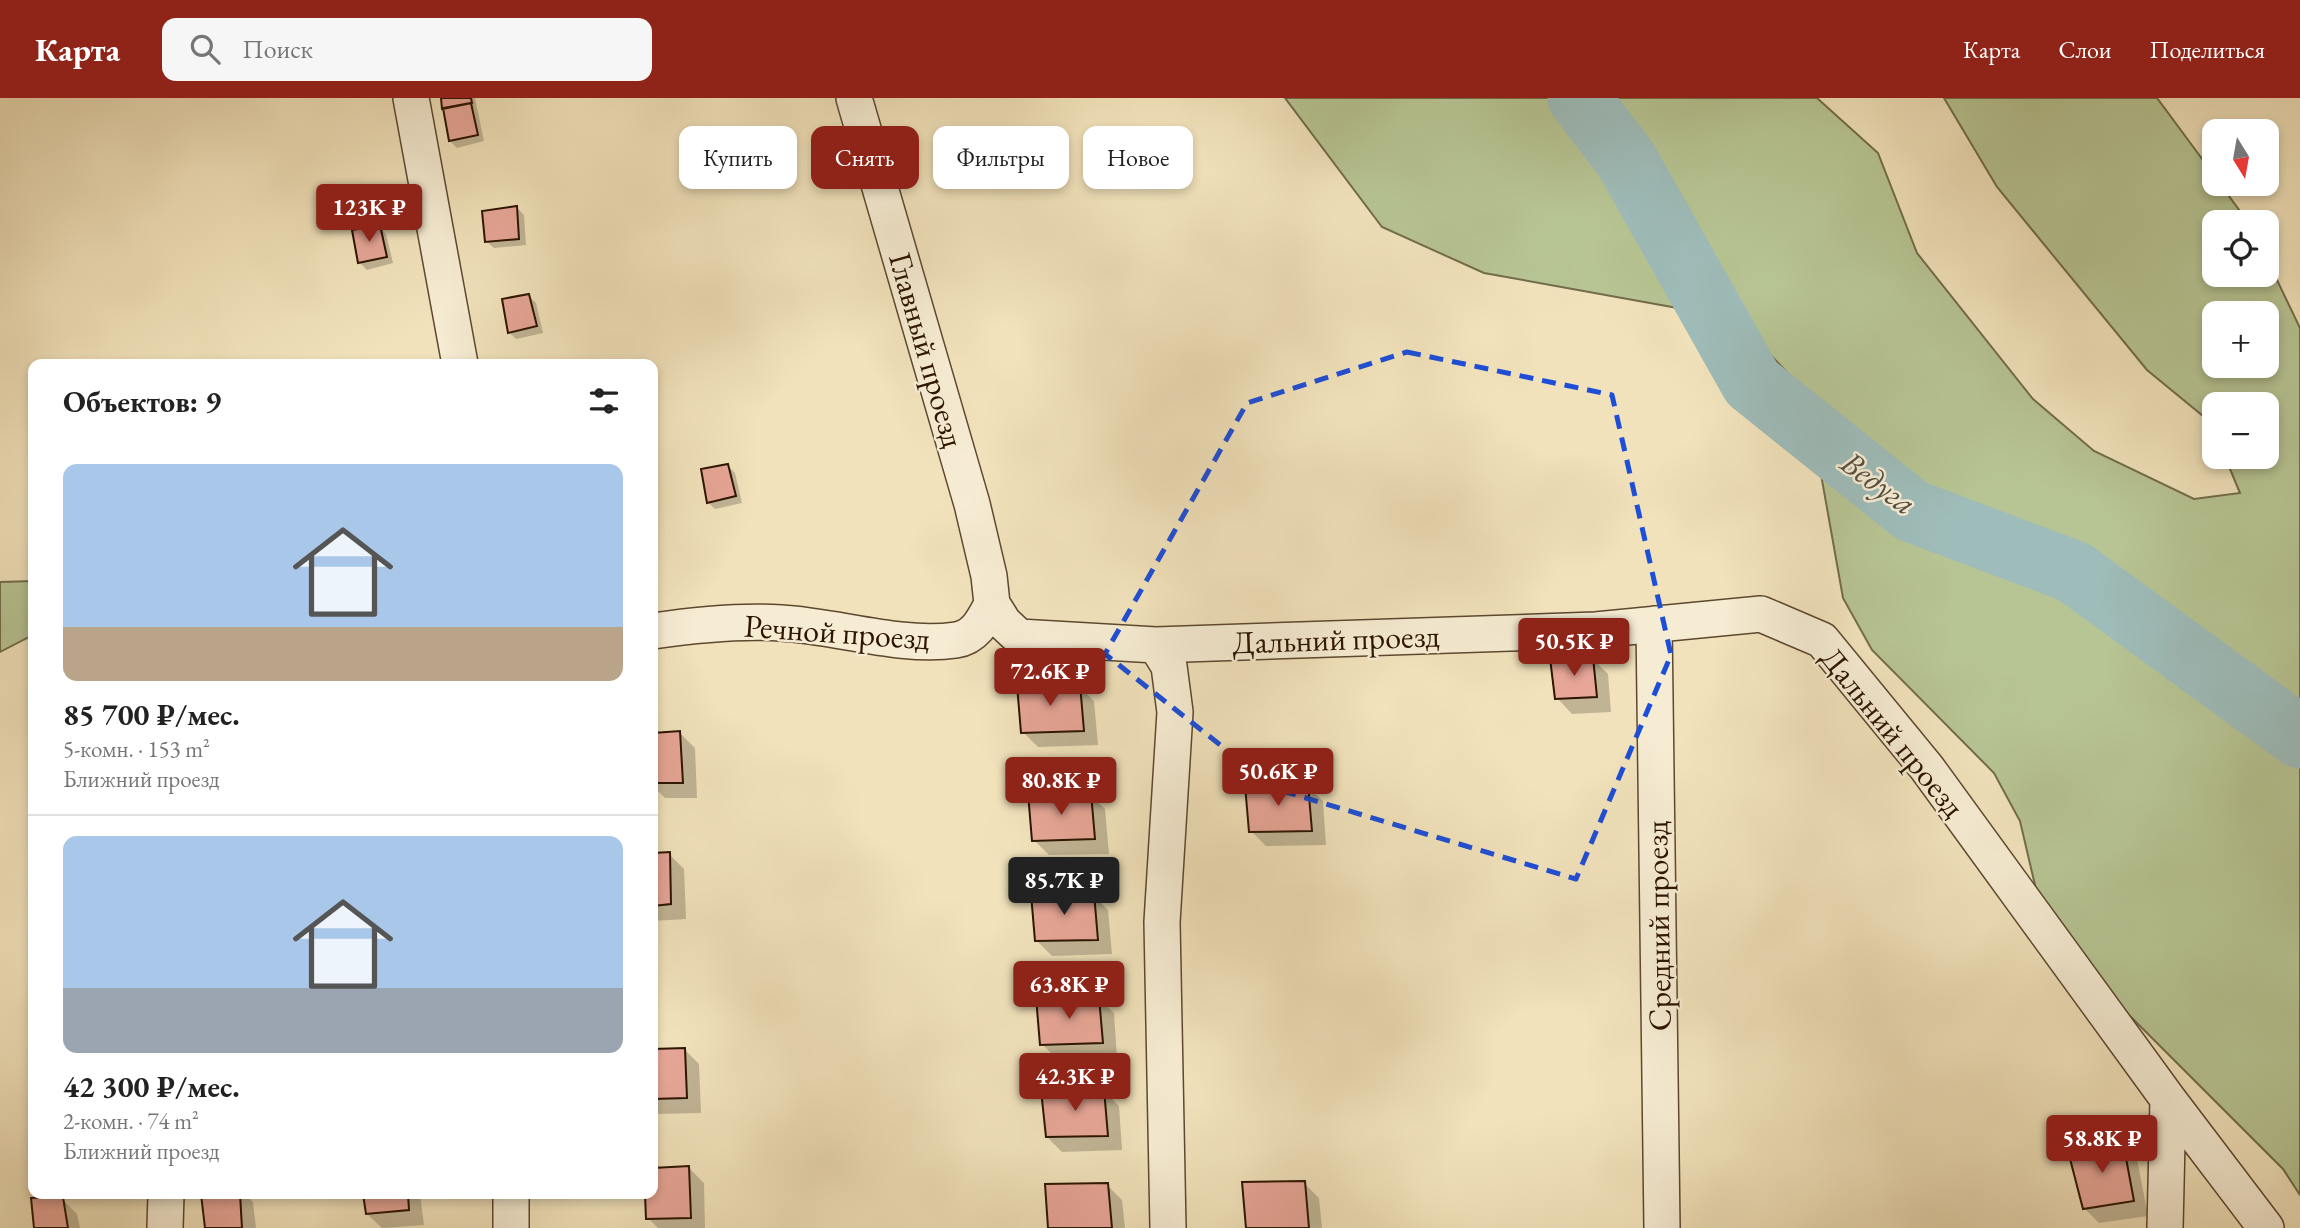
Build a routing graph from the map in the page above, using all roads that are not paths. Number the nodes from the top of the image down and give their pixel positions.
1 (411, 98) edge
2 (854, 98) edge
3 (459, 359) edge
4 (992, 604) junction
5 (1654, 624) junction
6 (658, 630) edge
7 (1156, 645) junction
8 (2168, 1099) junction
9 (166, 1199) edge
10 (511, 1199) edge
11 (165, 1228) edge
12 (511, 1228) edge
13 (1168, 1228) edge
14 (1662, 1228) edge
15 (2165, 1228) edge
16 (2266, 1228) edge

1 - 3 street
2 - 4 street, Главный проезд
4 - 6 street, Речной проезд
4 - 7 street
5 - 7 street, Дальний проезд
5 - 8 street, Дальний проезд
5 - 14 street, Средний проезд
7 - 13 street
8 - 15 street
8 - 16 street, Дальний проезд
9 - 11 street
10 - 12 street

